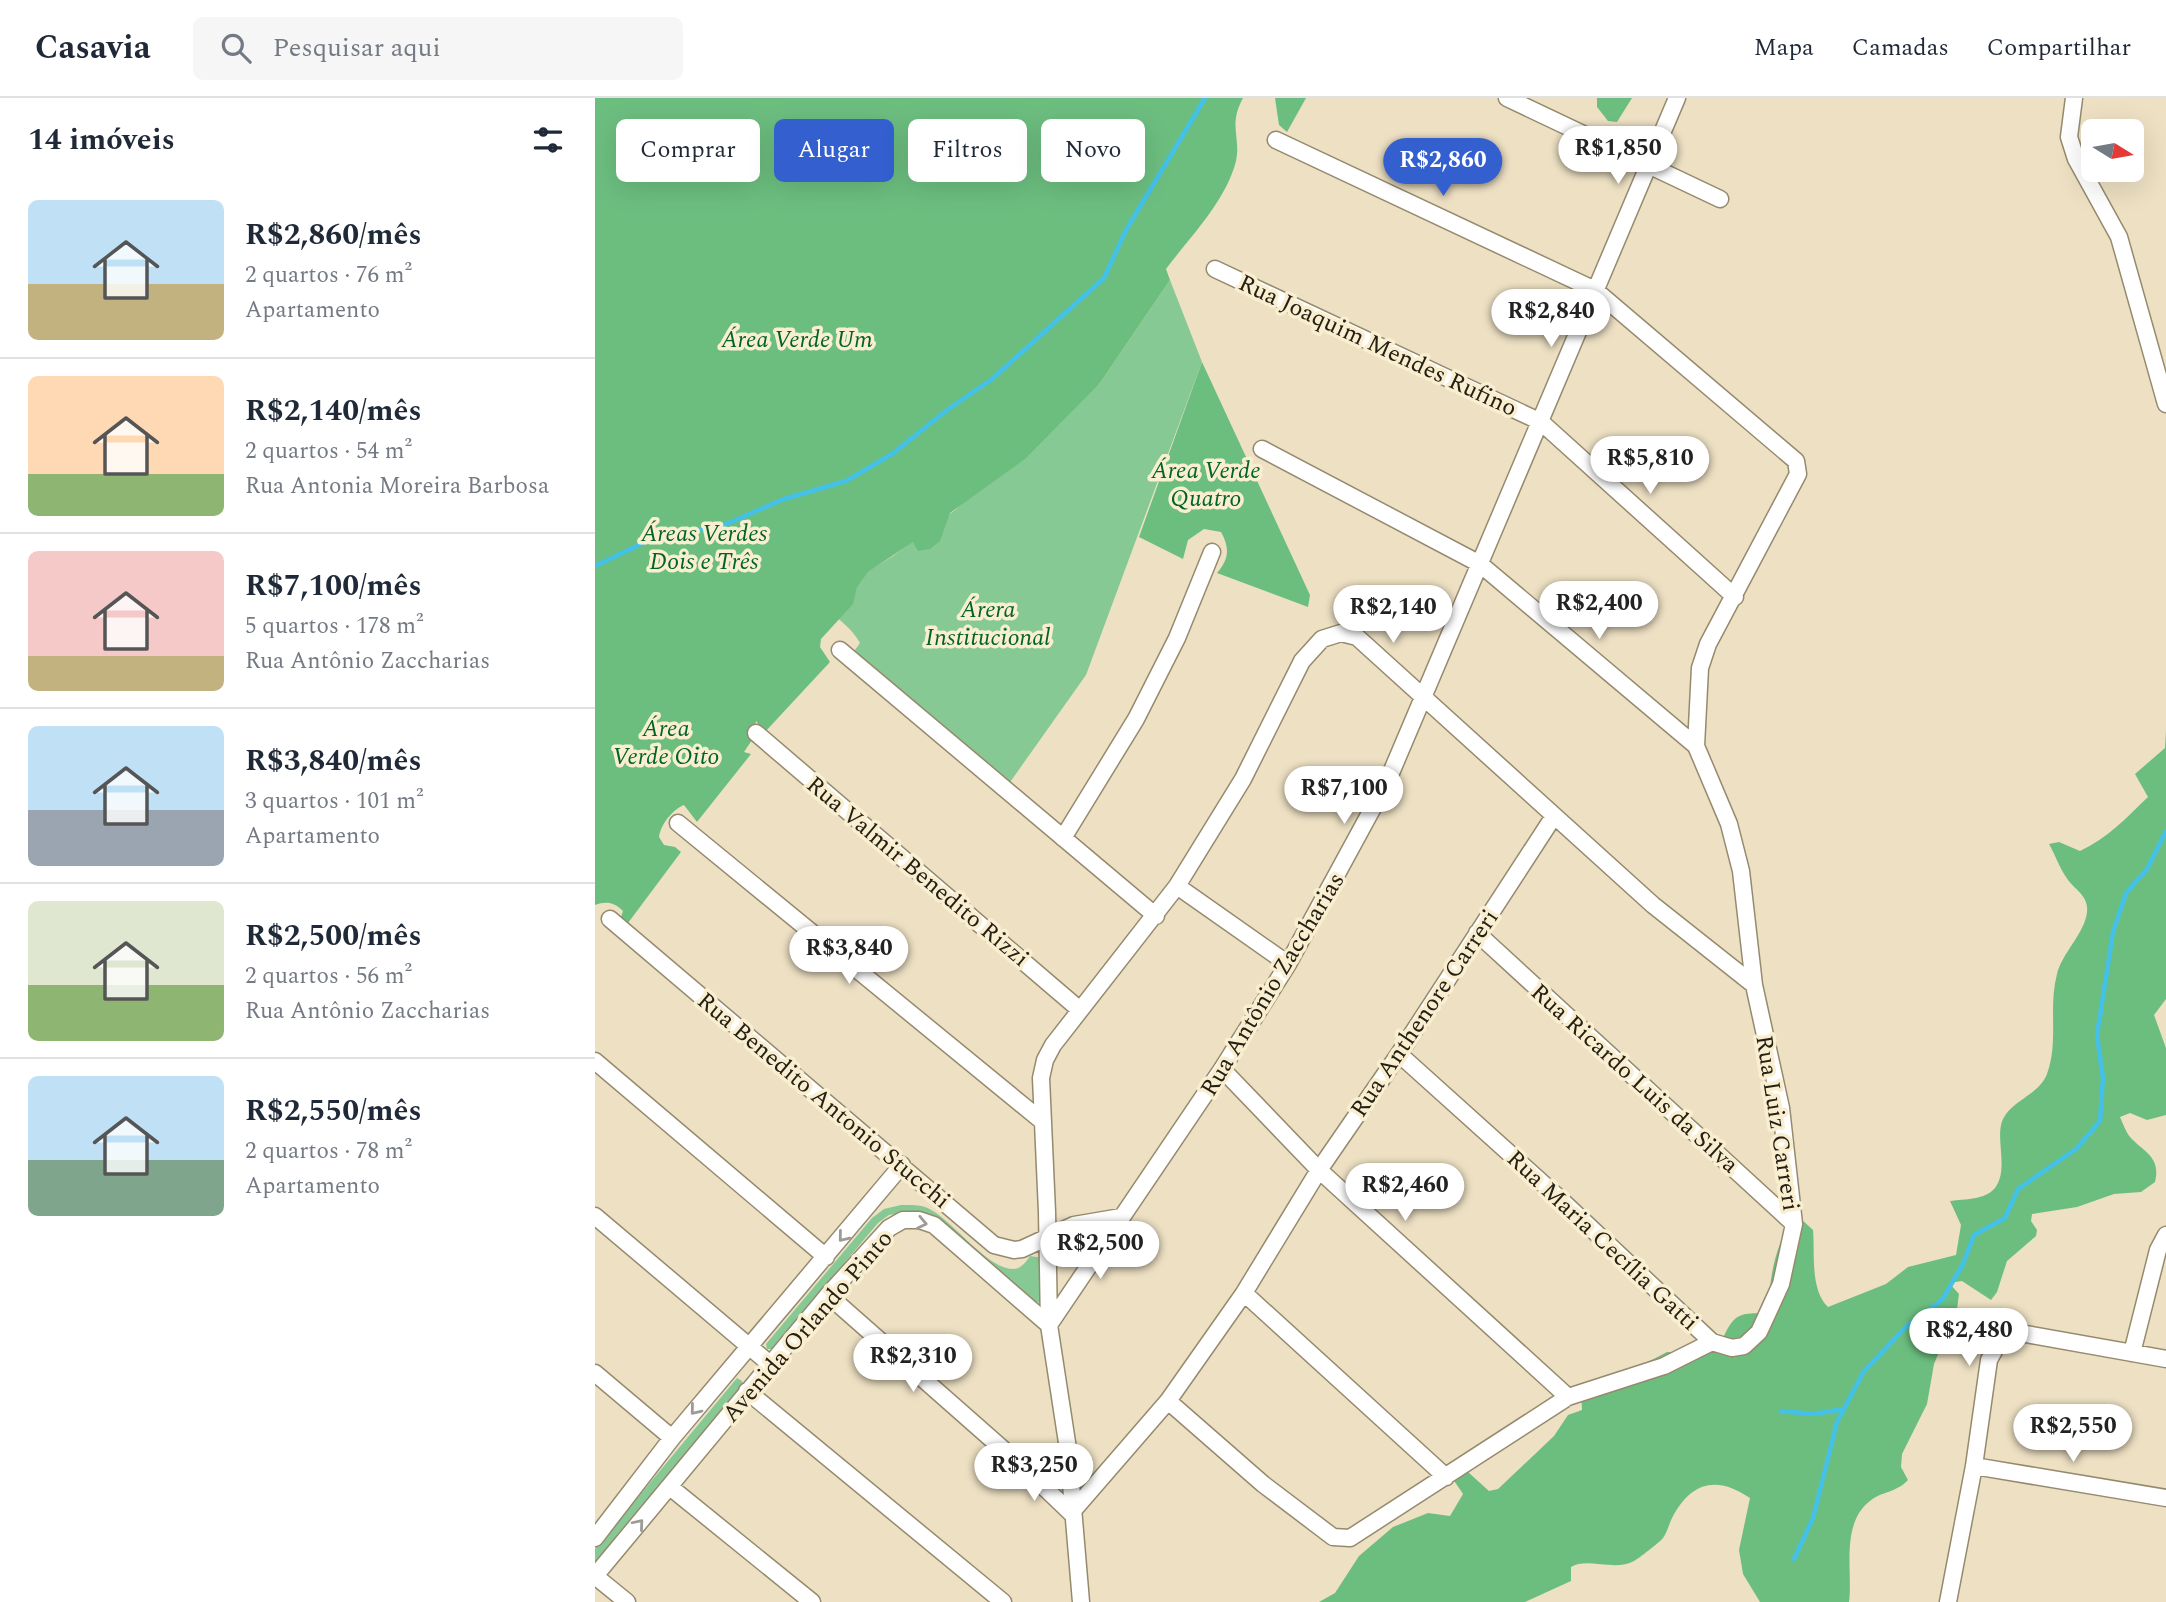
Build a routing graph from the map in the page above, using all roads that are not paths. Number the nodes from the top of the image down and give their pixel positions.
1 (1507, 98) edge
2 (1677, 98) edge
3 (2074, 98) edge
4 (1276, 140) dead end
5 (1647, 166) junction
6 (1720, 199) dead end
7 (1215, 268) dead end
8 (1595, 290) junction
9 (2166, 404) edge
10 (1541, 422) junction
11 (1262, 449) dead end
12 (1212, 552) dead end
13 (1481, 564) junction
14 (1735, 597) junction
15 (840, 650) dead end
16 (1423, 698) junction
17 (756, 733) dead end
18 (1696, 746) junction
19 (1554, 816) junction
20 (678, 823) dead end
21 (1063, 838) junction
22 (1177, 886) junction
23 (1156, 916) junction
24 (610, 919) dead end
25 (1477, 933) junction
26 (1288, 964) junction
27 (1755, 985) junction
28 (1080, 1010) junction
29 (1399, 1054) junction
30 (595, 1061) edge
31 (1222, 1069) junction
32 (1042, 1121) junction
33 (902, 1165) junction
34 (1319, 1170) junction
35 (595, 1216) edge
36 (1121, 1217) junction
37 (1794, 1223) junction
38 (2166, 1234) edge
39 (1048, 1236) junction
40 (826, 1257) junction
41 (1244, 1293) junction
42 (828, 1295) junction
43 (1049, 1325) junction
44 (1712, 1342) junction
45 (748, 1345) junction
46 (2132, 1353) junction
47 (2166, 1359) edge
48 (770, 1364) junction
49 (595, 1373) edge
50 (747, 1391) junction
51 (1568, 1397) junction
52 (1168, 1401) junction
53 (672, 1438) junction
54 (1067, 1449) junction
55 (1022, 1466) junction
56 (1974, 1466) junction
57 (1446, 1477) junction
58 (670, 1487) junction
59 (2166, 1498) edge
60 (1071, 1513) junction
61 (598, 1528) edge
62 (595, 1576) edge
63 (627, 1602) edge
64 (812, 1602) edge
65 (1003, 1602) edge
66 (1081, 1602) edge
67 (1948, 1602) edge

1 - 5 street
2 - 5 street, Rua Antônio Zaccharias
3 - 9 street
4 - 8 street
5 - 6 street
5 - 8 street, Rua Antônio Zaccharias
7 - 10 street, Rua Joaquim Mendes Rufino
8 - 10 street, Rua Antônio Zaccharias
8 - 14 street, Rua Luiz Carreri
10 - 13 street, Rua Antônio Zaccharias
10 - 14 street, Rua Joaquim Mendes Rufino
11 - 13 street
12 - 21 street
13 - 16 street, Rua Antônio Zaccharias
13 - 18 street
14 - 18 street, Rua Luiz Carreri
15 - 21 street
16 - 19 street
16 - 22 street
16 - 26 street, Rua Antônio Zaccharias
17 - 28 street, Rua Valmir Benedito Rizzi
18 - 27 street, Rua Luiz Carreri
19 - 25 street, Rua Anthenore Carreri
19 - 27 street
20 - 32 street
21 - 23 street
22 - 23 street
22 - 26 street
23 - 28 street
24 - 33 street, Rua Benedito Antonio Stucchi
25 - 29 street, Rua Anthenore Carreri
25 - 37 street, Rua Ricardo Luis da Silva
26 - 31 street, Rua Antônio Zaccharias
27 - 37 street, Rua Luiz Carreri
28 - 32 street
29 - 34 street, Rua Anthenore Carreri
29 - 44 street, Rua Maria Cecília Gatti
30 - 40 street
31 - 34 street
31 - 36 street, Rua Antônio Zaccharias
32 - 39 street
33 - 39 street, Rua Benedito Antonio Stucchi
33 -> 40 street, Avenida Orlando Pinto
34 - 41 street, Rua Anthenore Carreri
34 - 51 street
35 - 45 street
36 - 39 street, Rua Benedito Antonio Stucchi
36 - 43 street, Rua Antônio Zaccharias
37 - 44 street, Rua Luiz Carreri
38 - 46 street
39 - 43 street
40 - 45 street, Avenida Orlando Pinto
41 - 52 street, Rua Anthenore Carreri
41 - 57 street
42 -> 43 street, Avenida Orlando Pinto
42 - 48 street, Avenida Orlando Pinto
42 - 55 street
43 - 54 street
44 - 51 street
45 - 48 street
45 -> 53 street, Avenida Orlando Pinto
46 - 47 street
46 - 56 street
48 - 50 street, Avenida Orlando Pinto
49 - 53 street
50 - 58 street, Avenida Orlando Pinto
50 - 65 street
51 - 57 street
52 - 57 street
52 - 60 street, Rua Anthenore Carreri
53 - 61 street, Avenida Orlando Pinto
54 - 55 street
54 - 60 street
55 - 60 street
56 - 59 street
56 - 67 street
62 -> 58 street, Avenida Orlando Pinto
58 - 64 street
60 - 66 street
62 - 63 street

